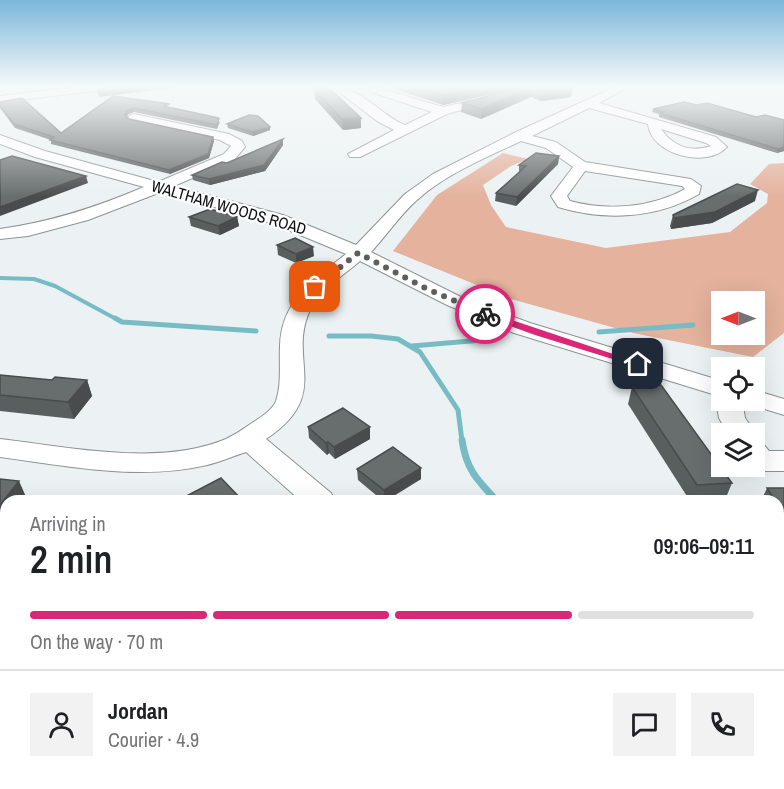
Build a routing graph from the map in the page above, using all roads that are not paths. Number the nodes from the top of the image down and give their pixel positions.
1 (162, 124) edge
2 (388, 124) edge
3 (416, 124) edge
4 (544, 124) edge
5 (406, 129) junction
6 (519, 136) junction
7 (0, 139) edge
8 (355, 154) dead end
9 (581, 166) junction
10 (160, 186) junction
11 (0, 234) edge
12 (358, 253) junction
13 (711, 385) edge
14 (765, 401) edge
15 (784, 407) edge
16 (250, 440) junction
17 (0, 448) edge
18 (765, 461) edge
19 (784, 461) edge
20 (313, 495) edge

1 - 10 street
2 - 5 street
3 - 5 street
4 - 6 street
5 - 8 street
6 - 9 street
6 - 12 street
7 - 10 street, WALTHAM WOODS ROAD
9 - 9 street
10 - 11 street
10 - 12 street, WALTHAM WOODS ROAD
12 - 13 street, WALTHAM WOODS ROAD
12 - 16 street
14 - 15 street
16 - 17 street
16 - 20 street
18 - 19 street

